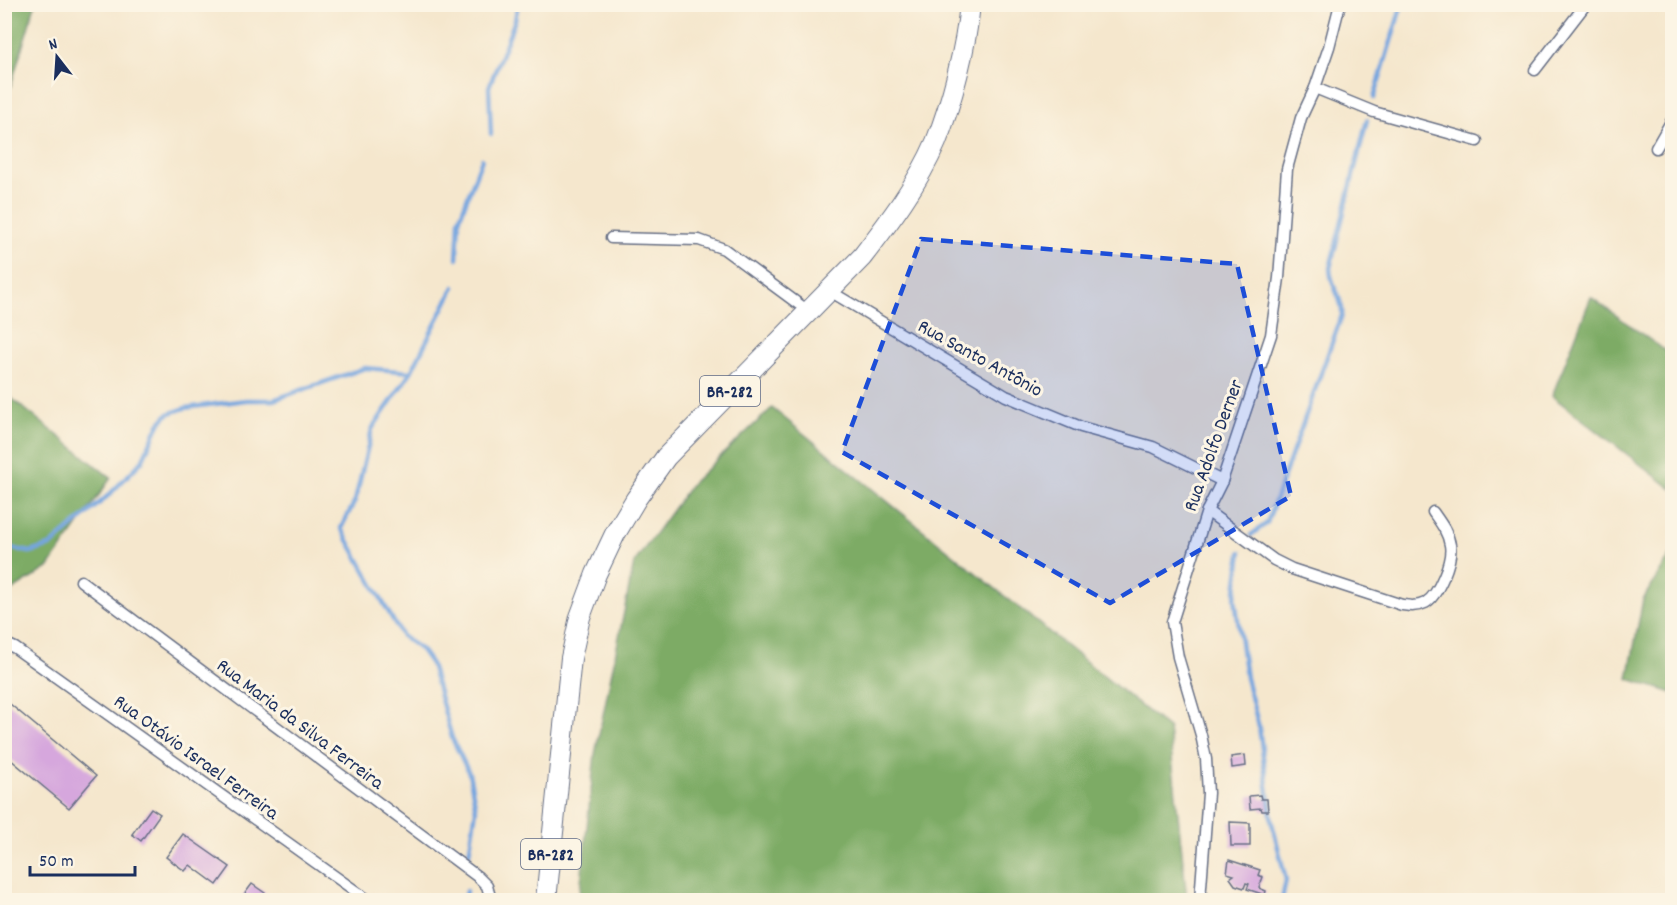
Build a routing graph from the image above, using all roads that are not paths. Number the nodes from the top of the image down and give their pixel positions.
1 (970, 4) edge
2 (1340, 4) edge
3 (1586, 4) edge
4 (1535, 70) dead end
5 (1315, 88) junction
6 (1672, 120) edge
7 (1477, 141) dead end
8 (1656, 148) dead end
9 (611, 238) dead end
10 (828, 290) junction
11 (808, 311) junction
12 (1222, 481) junction
13 (1207, 511) junction
14 (1433, 512) dead end
15 (81, 581) dead end
16 (4, 644) edge
17 (368, 900) edge
18 (491, 900) edge
19 (546, 900) edge
20 (1200, 900) edge

1 - 10 highway, BR-282
2 - 5 street, Rua Adolfo Derner
3 - 4 street
5 - 7 street
5 - 12 street, Rua Adolfo Derner
6 - 8 street
9 - 11 street
10 - 11 highway, BR-282
10 - 12 street, Rua Santo Antônio
11 - 19 highway, BR-282
12 - 13 street, Rua Adolfo Derner
13 - 14 street
13 - 20 street, Rua Adolfo Derner
15 - 18 street, Rua Maria da Silva Ferreira
16 - 17 street, Rua Otávio Israel Ferreira

